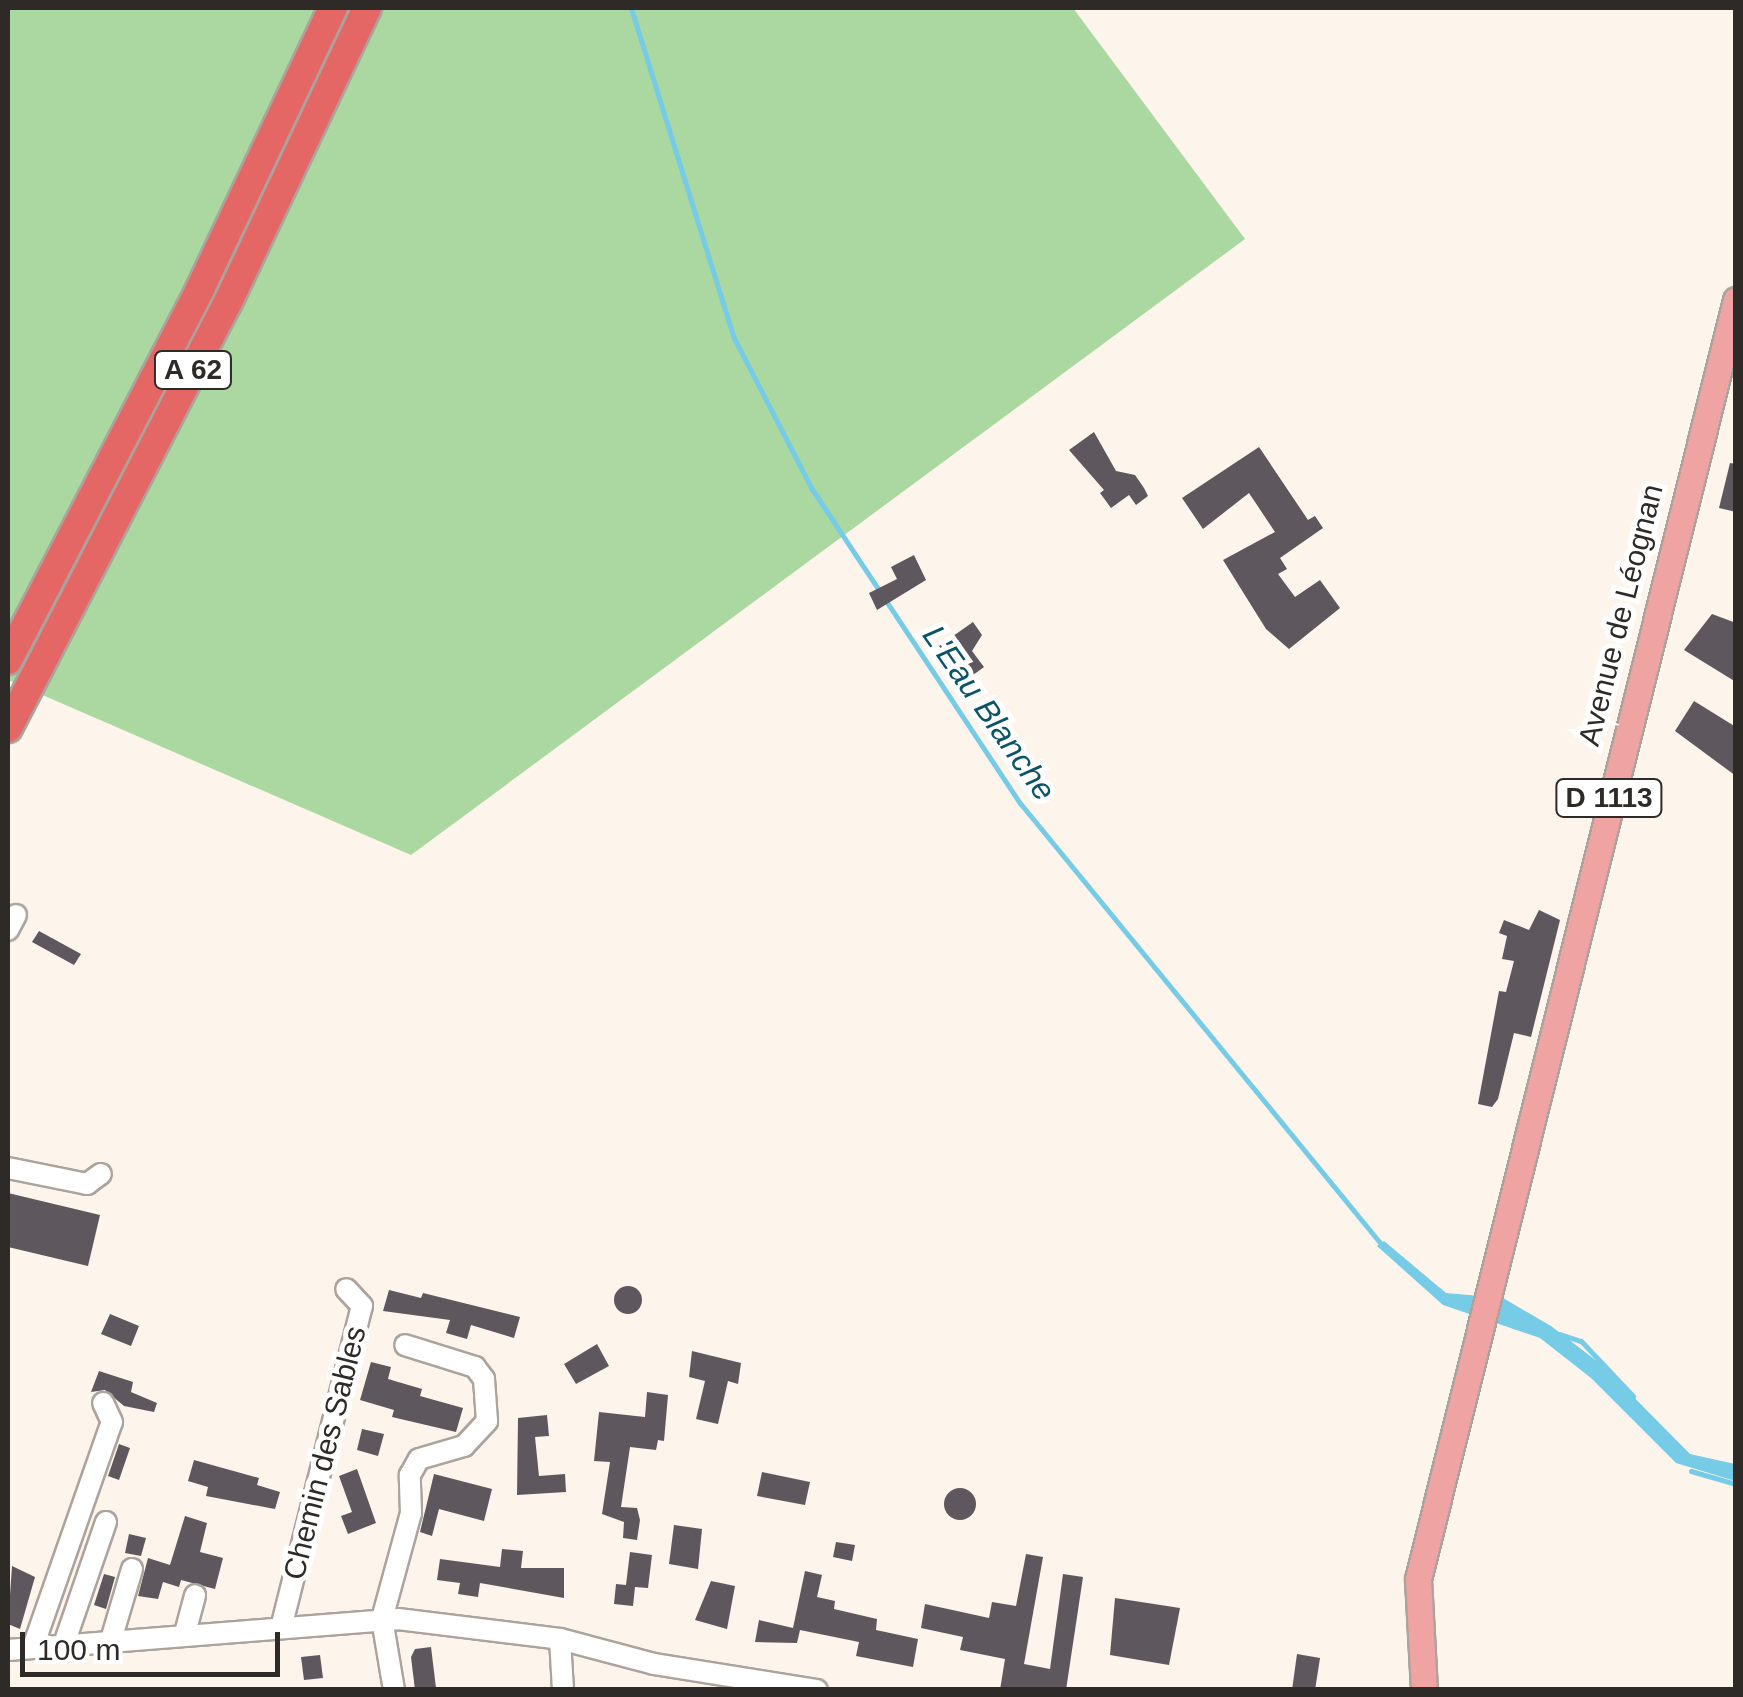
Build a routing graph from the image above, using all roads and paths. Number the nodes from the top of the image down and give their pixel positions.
1 (333, 8) edge
2 (366, 8) edge
3 (1736, 300) edge
4 (1728, 362) edge
5 (8, 660) edge
6 (8, 728) edge
7 (8, 1168) edge
8 (101, 1174) dead end
9 (346, 1289) dead end
10 (406, 1345) dead end
11 (103, 1403) dead end
12 (106, 1522) dead end
13 (132, 1569) dead end
14 (195, 1595) dead end
15 (382, 1618) junction
16 (282, 1624) junction
17 (185, 1633) junction
18 (560, 1639) junction
19 (110, 1640) junction
20 (64, 1644) junction
21 (33, 1648) junction
22 (8, 1650) edge
23 (713, 1682) edge
24 (394, 1690) edge
25 (563, 1690) edge
26 (817, 1690) edge
27 (1424, 1690) edge

1 - 5 highway, A 62
2 - 6 highway, A 62
3 - 4 main road, Avenue de Léognan / D 1113
4 - 27 main road, Avenue de Léognan / D 1113
7 - 8 street
9 - 16 street, Chemin des Sables
10 - 15 street
11 - 21 street
12 - 20 street
13 - 19 street
14 - 17 street
15 - 16 street
15 - 18 street
15 - 24 street
16 - 17 street
17 - 19 street
18 - 23 street
18 - 25 street
19 - 20 street
20 - 21 street
21 - 22 street
23 - 26 street

